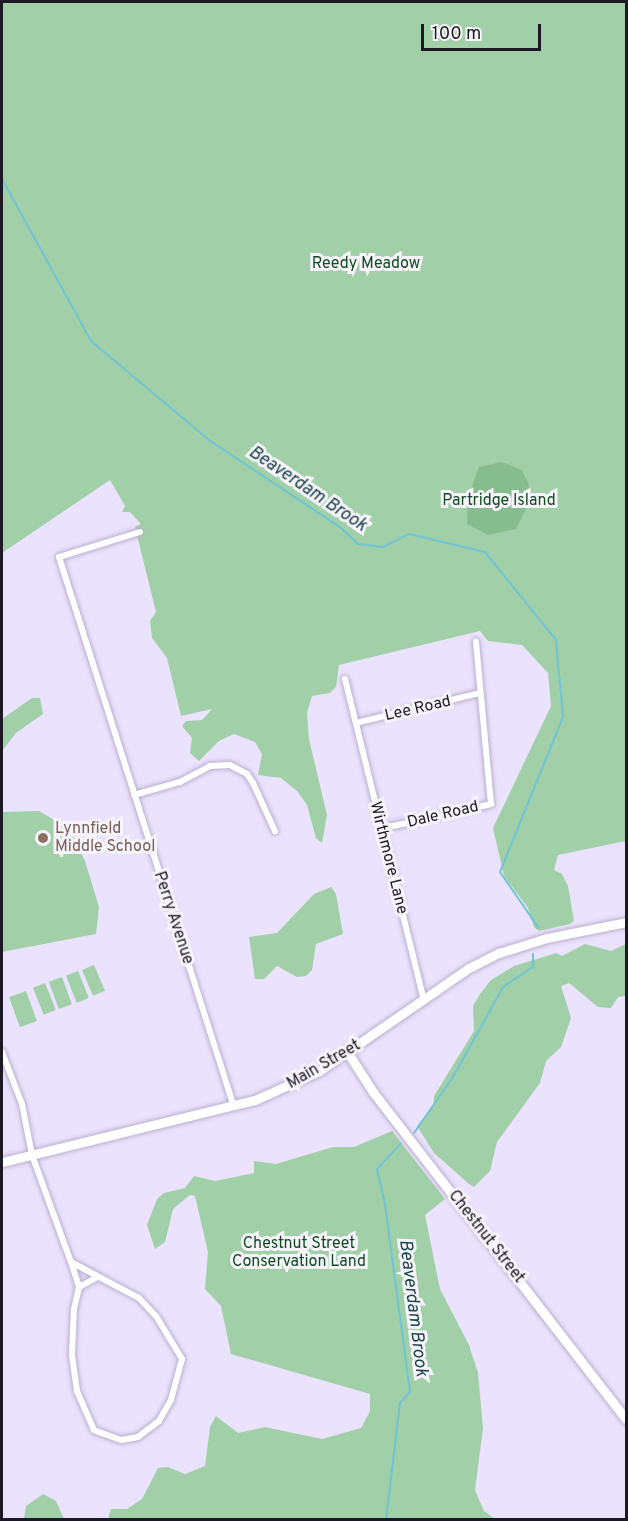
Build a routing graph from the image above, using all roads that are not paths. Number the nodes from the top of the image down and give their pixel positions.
1 (140, 532) dead end
2 (476, 642) dead end
3 (345, 679) dead end
4 (480, 693) junction
5 (356, 723) junction
6 (134, 795) junction
7 (384, 828) junction
8 (275, 831) dead end
9 (627, 922) edge
10 (424, 1001) junction
11 (2, 1052) edge
12 (348, 1053) junction
13 (234, 1107) junction
14 (32, 1155) junction
15 (2, 1162) edge
16 (71, 1262) junction
17 (98, 1277) junction
18 (79, 1287) junction
19 (627, 1419) edge

1 - 6 street, Perry Avenue
2 - 4 street
3 - 5 street, Wirthmore Lane
4 - 5 street, Lee Road
4 - 7 street, Dale Road
5 - 7 street, Wirthmore Lane
6 - 8 street
6 - 13 street, Perry Avenue
7 - 10 street, Wirthmore Lane
9 - 10 street, Main Street
10 - 12 street, Main Street
11 - 14 street
12 - 13 street, Main Street
12 - 19 street, Chestnut Street
13 - 14 street, Main Street
14 - 15 street, Main Street
14 - 16 street
16 - 17 street
16 - 18 street
17 - 18 street
17 - 18 street

